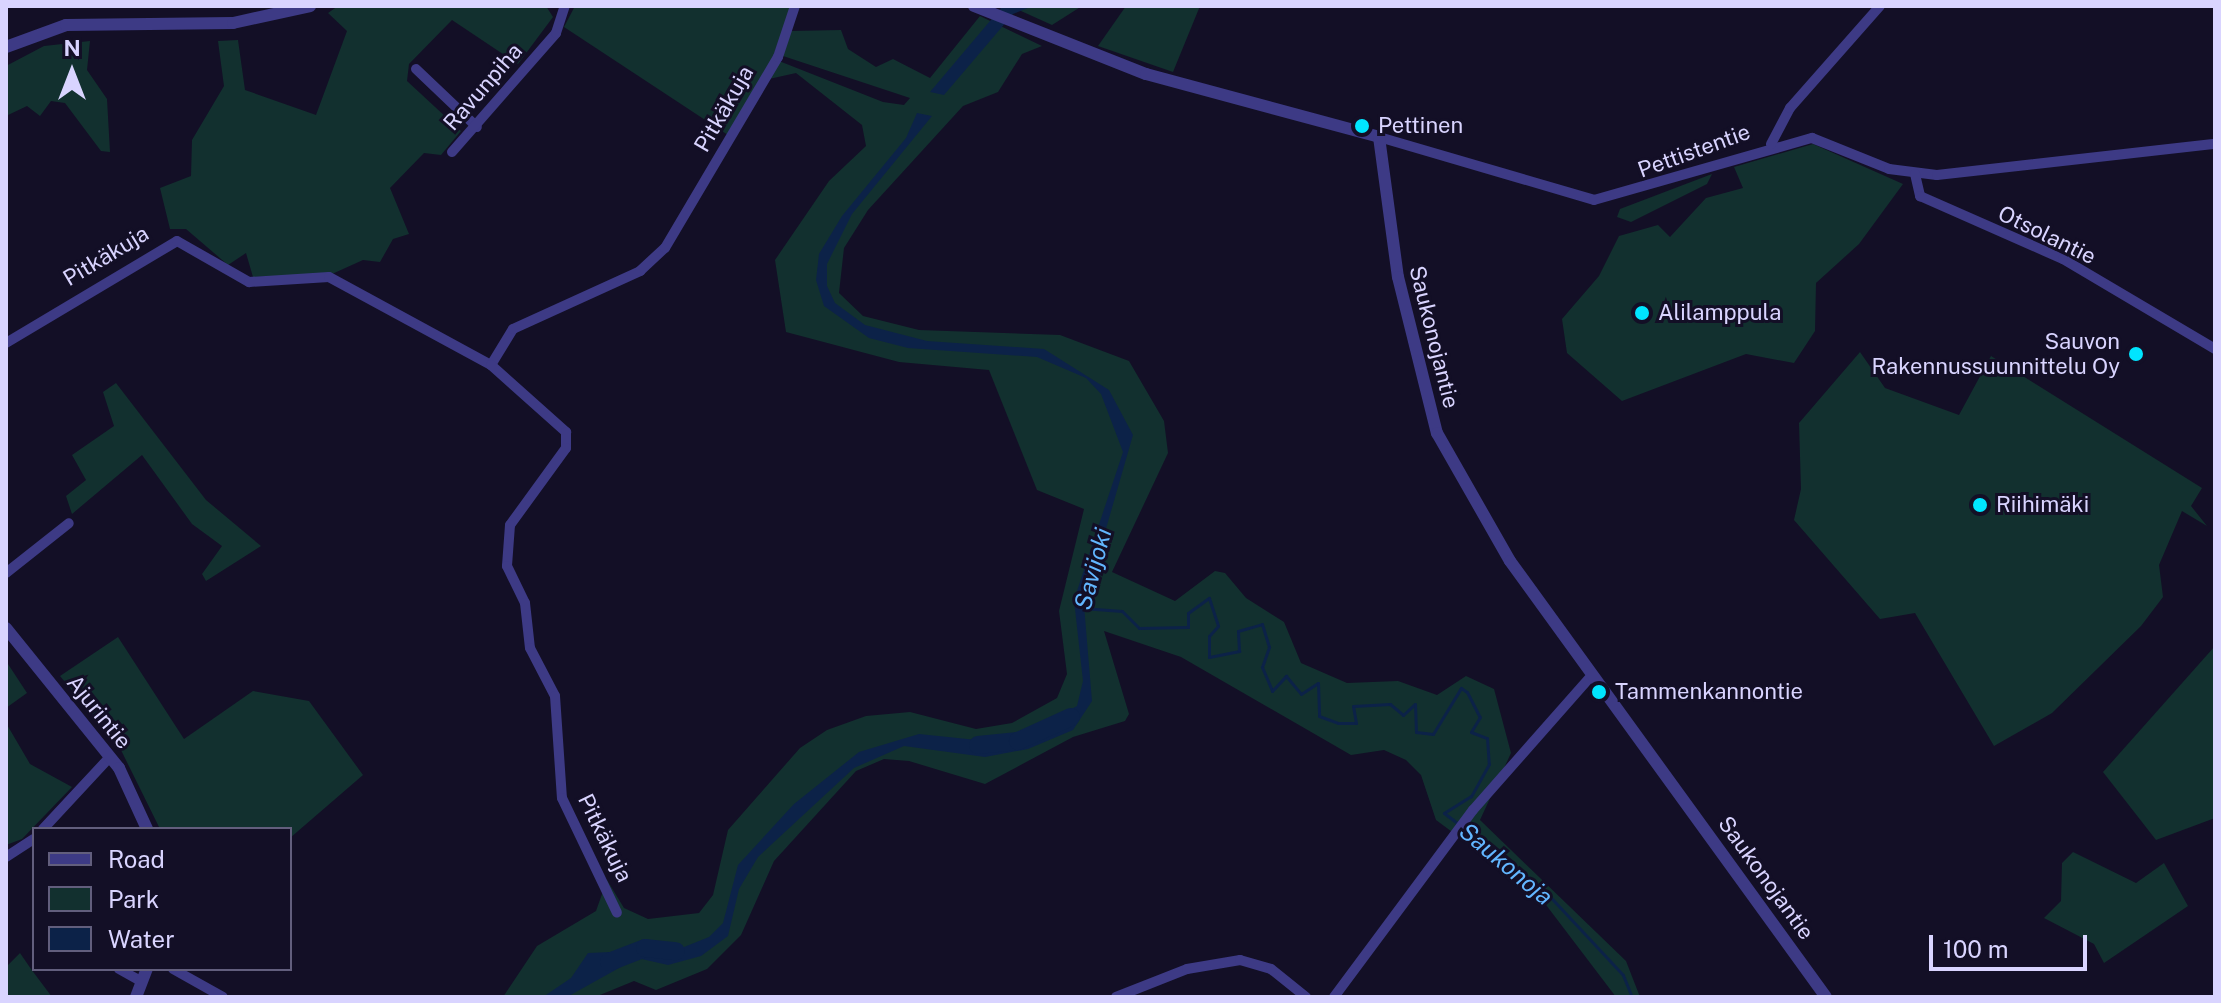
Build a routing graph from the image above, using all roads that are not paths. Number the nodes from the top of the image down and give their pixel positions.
1 (310, 6) edge
2 (565, 6) edge
3 (795, 6) edge
4 (1880, 6) edge
5 (980, 9) edge
6 (6, 47) edge
7 (416, 69) dead end
8 (477, 127) junction
9 (1379, 137) junction
10 (1771, 144) junction
11 (2215, 144) edge
12 (452, 152) dead end
13 (1915, 174) junction
14 (6, 343) edge
15 (2215, 349) edge
16 (491, 365) junction
17 (69, 523) dead end
18 (6, 573) edge
19 (6, 628) edge
20 (1592, 675) junction
21 (110, 757) junction
22 (45, 827) edge
23 (146, 827) edge
24 (32, 840) edge
25 (6, 857) edge
26 (617, 913) dead end
27 (123, 971) edge
28 (146, 971) edge
29 (177, 971) edge
30 (142, 982) junction
31 (136, 997) edge
32 (223, 997) edge
33 (1116, 997) edge
34 (1306, 997) edge
35 (1334, 997) edge
36 (1826, 997) edge

1 - 6 street
2 - 8 street, Ravunpiha
3 - 16 street, Pitkäkuja
4 - 10 street
5 - 9 street
7 - 8 street
8 - 12 street, Ravunpiha
9 - 10 street, Pettistentie
9 - 20 street, Saukonojantie
10 - 13 street, Pettistentie
11 - 13 street, Pettistentie
13 - 15 street, Otsolantie
14 - 16 street, Pitkäkuja
16 - 26 street, Pitkäkuja
17 - 18 street
19 - 21 street, Ajurintie
20 - 35 street
20 - 36 street, Saukonojantie
21 - 22 street
21 - 23 street, Ajurintie
24 - 25 street
27 - 30 street
28 - 30 street
29 - 32 street
30 - 31 street
33 - 34 street

